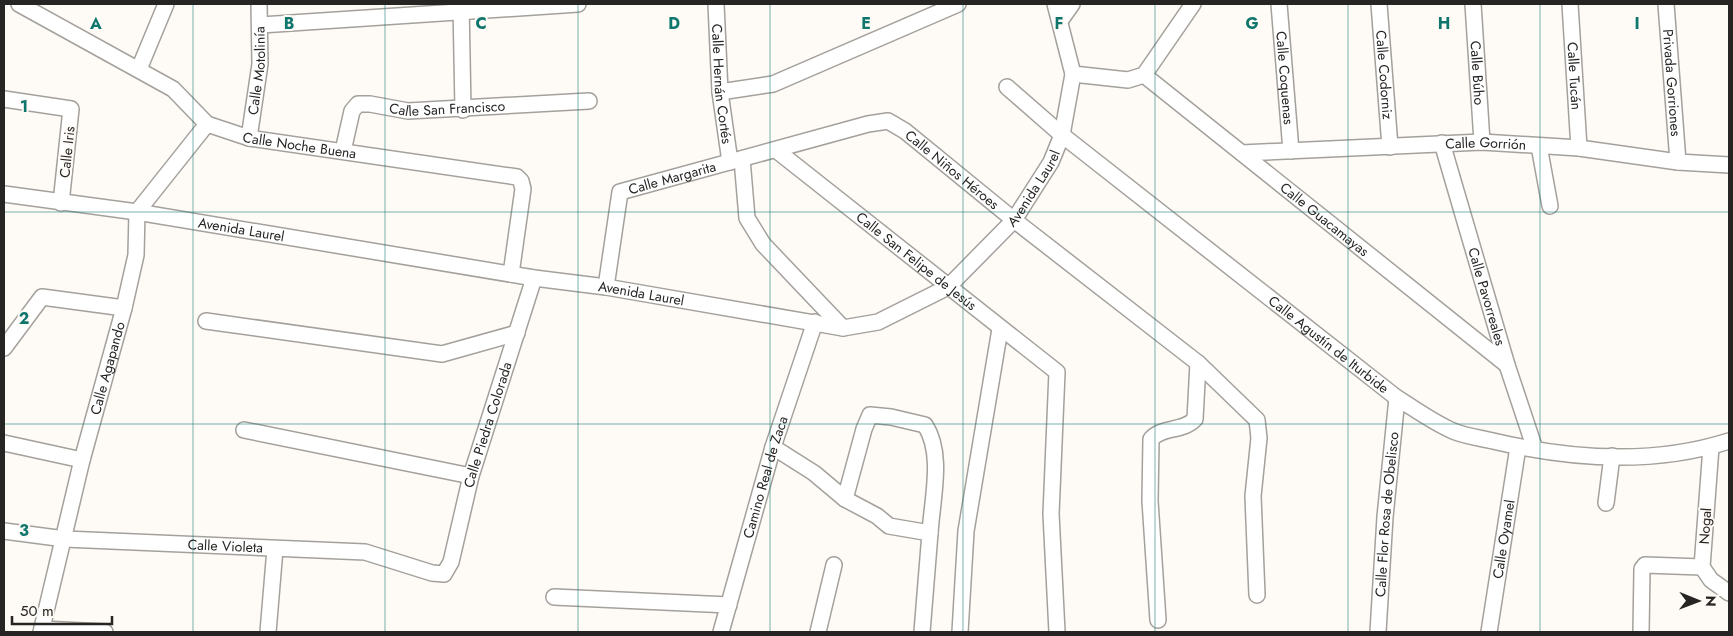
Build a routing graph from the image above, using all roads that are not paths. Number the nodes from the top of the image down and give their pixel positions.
1 (19, 4) edge
2 (166, 4) edge
3 (260, 4) edge
4 (578, 4) edge
5 (716, 4) edge
6 (958, 4) edge
7 (1055, 4) edge
8 (1072, 4) edge
9 (1193, 4) edge
10 (1279, 4) edge
11 (1378, 4) edge
12 (1473, 4) edge
13 (1570, 4) edge
14 (1666, 4) edge
15 (461, 8) edge
16 (1060, 21) junction
17 (261, 25) junction
18 (139, 69) junction
19 (1073, 74) junction
20 (1144, 75) junction
21 (1007, 87) dead end
22 (720, 92) junction
23 (4, 99) edge
24 (589, 101) dead end
25 (463, 110) junction
26 (207, 124) junction
27 (1062, 135) junction
28 (249, 138) junction
29 (1482, 142) junction
30 (1442, 143) junction
31 (1539, 146) junction
32 (1390, 147) junction
33 (1579, 148) junction
34 (776, 150) junction
35 (1291, 151) junction
36 (343, 152) junction
37 (1242, 153) junction
38 (736, 161) junction
39 (1678, 162) junction
40 (1729, 165) edge
41 (4, 194) edge
42 (61, 203) junction
43 (1550, 206) dead end
44 (137, 212) junction
45 (1014, 220) junction
46 (511, 274) junction
47 (534, 278) junction
48 (606, 287) junction
49 (948, 287) junction
50 (124, 308) junction
51 (206, 321) dead end
52 (815, 322) junction
53 (843, 328) junction
54 (1000, 329) junction
55 (517, 333) junction
56 (4, 348) edge
57 (1198, 363) junction
58 (1507, 364) junction
59 (1398, 398) junction
60 (244, 430) dead end
61 (1729, 441) edge
62 (4, 443) edge
63 (773, 447) junction
64 (1518, 447) junction
65 (1711, 447) junction
66 (1535, 449) junction
67 (1612, 456) junction
68 (82, 460) junction
69 (471, 476) junction
70 (845, 499) junction
71 (1606, 503) dead end
72 (4, 532) edge
73 (930, 533) junction
74 (65, 539) junction
75 (275, 549) junction
76 (834, 565) dead end
77 (1702, 567) junction
78 (444, 574) joint
79 (1729, 592) edge
80 (1257, 595) dead end
81 (554, 597) dead end
82 (729, 605) junction
83 (1158, 620) dead end
84 (42, 631) edge
85 (725, 631) edge
86 (105, 632) edge
87 (268, 632) edge
88 (818, 632) edge
89 (922, 632) edge
90 (960, 632) edge
91 (1056, 632) edge
92 (1378, 632) edge
93 (1489, 632) edge
94 (1641, 632) edge

1 - 18 street, Calle Noche Buena
2 - 18 street
3 - 17 street, Calle Motolinía
4 - 15 street
5 - 22 street, Calle Hernán Cortés
6 - 22 street
7 - 16 street, Avenida Laurel
8 - 16 street
9 - 20 street
10 - 35 street, Calle Coquenas
11 - 32 street, Calle Codorniz
12 - 29 street, Calle Búho
13 - 33 street, Calle Tucán
14 - 39 street, Privada Gorriones
15 - 17 street
15 - 25 street
16 - 19 street, Avenida Laurel
17 - 28 street, Calle Motolinía
18 - 26 street, Calle Noche Buena
19 - 20 street
19 - 27 street, Avenida Laurel
20 - 37 street, Calle Guacamayas
21 - 27 street, Calle Agustín de Iturbide
22 - 38 street, Calle Hernán Cortés
23 - 42 street, Calle Iris
24 - 25 street, Calle San Francisco
25 - 36 street, Calle San Francisco
26 - 28 street, Calle Noche Buena
26 - 44 street
27 - 45 street, Avenida Laurel
27 - 59 street, Calle Agustín de Iturbide
28 - 36 street, Calle Noche Buena
29 - 30 street, Calle Gorrión
29 - 31 street, Calle Gorrión
30 - 32 street, Calle Gorrión
30 - 58 street, Calle Pavorreales
31 - 33 street, Calle Gorrión
31 - 43 street
32 - 35 street, Calle Gorrión
33 - 39 street, Calle Gorrión
34 - 38 street, Calle Niños Héroes
34 - 45 street, Calle Niños Héroes
34 - 49 street, Calle San Felipe de Jesús
35 - 37 street, Calle Gorrión
36 - 46 street, Calle Noche Buena
37 - 58 street, Calle Guacamayas
38 - 48 street, Calle Margarita
38 - 53 street, Calle Hernán Cortés
39 - 40 street, Calle Gorrión
41 - 42 street, Avenida Laurel
42 - 44 street, Avenida Laurel
44 - 46 street, Avenida Laurel
44 - 50 street, Calle Agapando
45 - 49 street, Avenida Laurel
45 - 57 street, Calle Niños Héroes
46 - 47 street, Avenida Laurel
47 - 48 street, Avenida Laurel
47 - 55 street, Calle Piedra Colorada
48 - 52 street, Avenida Laurel
49 - 53 street, Avenida Laurel
49 - 54 street, Calle San Felipe de Jesús
50 - 56 street
50 - 68 street, Calle Agapando
51 - 55 street
52 - 53 street, Avenida Laurel
52 - 63 street, Camino Real de Zaca
54 - 90 street
54 - 91 street, Calle San Felipe de Jesús
55 - 69 street, Calle Piedra Colorada
57 - 80 street, Calle Niños Héroes
57 - 83 street
58 - 66 street, Calle Pavorreales
59 - 64 street, Calle Agustín de Iturbide
59 - 92 street, Calle Flor Rosa de Obelisco
60 - 69 street
61 - 65 street, Calle Agustín de Iturbide
62 - 68 street
63 - 70 street
63 - 82 street, Camino Real de Zaca
64 - 66 street, Calle Agustín de Iturbide
64 - 93 street, Calle Oyamel
65 - 67 street, Calle Agustín de Iturbide
65 - 77 street, Nogal
66 - 67 street, Calle Agustín de Iturbide
67 - 71 street
68 - 74 street, Calle Agapando
69 - 78 street, Calle Piedra Colorada
70 - 73 street
70 - 73 street
72 - 74 street, Calle Violeta
73 - 89 street
74 - 75 street, Calle Violeta
74 - 84 street, Calle Agapando
75 - 78 street, Calle Violeta
75 - 87 street
76 - 88 street
77 - 79 street
77 - 94 street
81 - 82 street
82 - 85 street, Camino Real de Zaca
84 - 86 street

